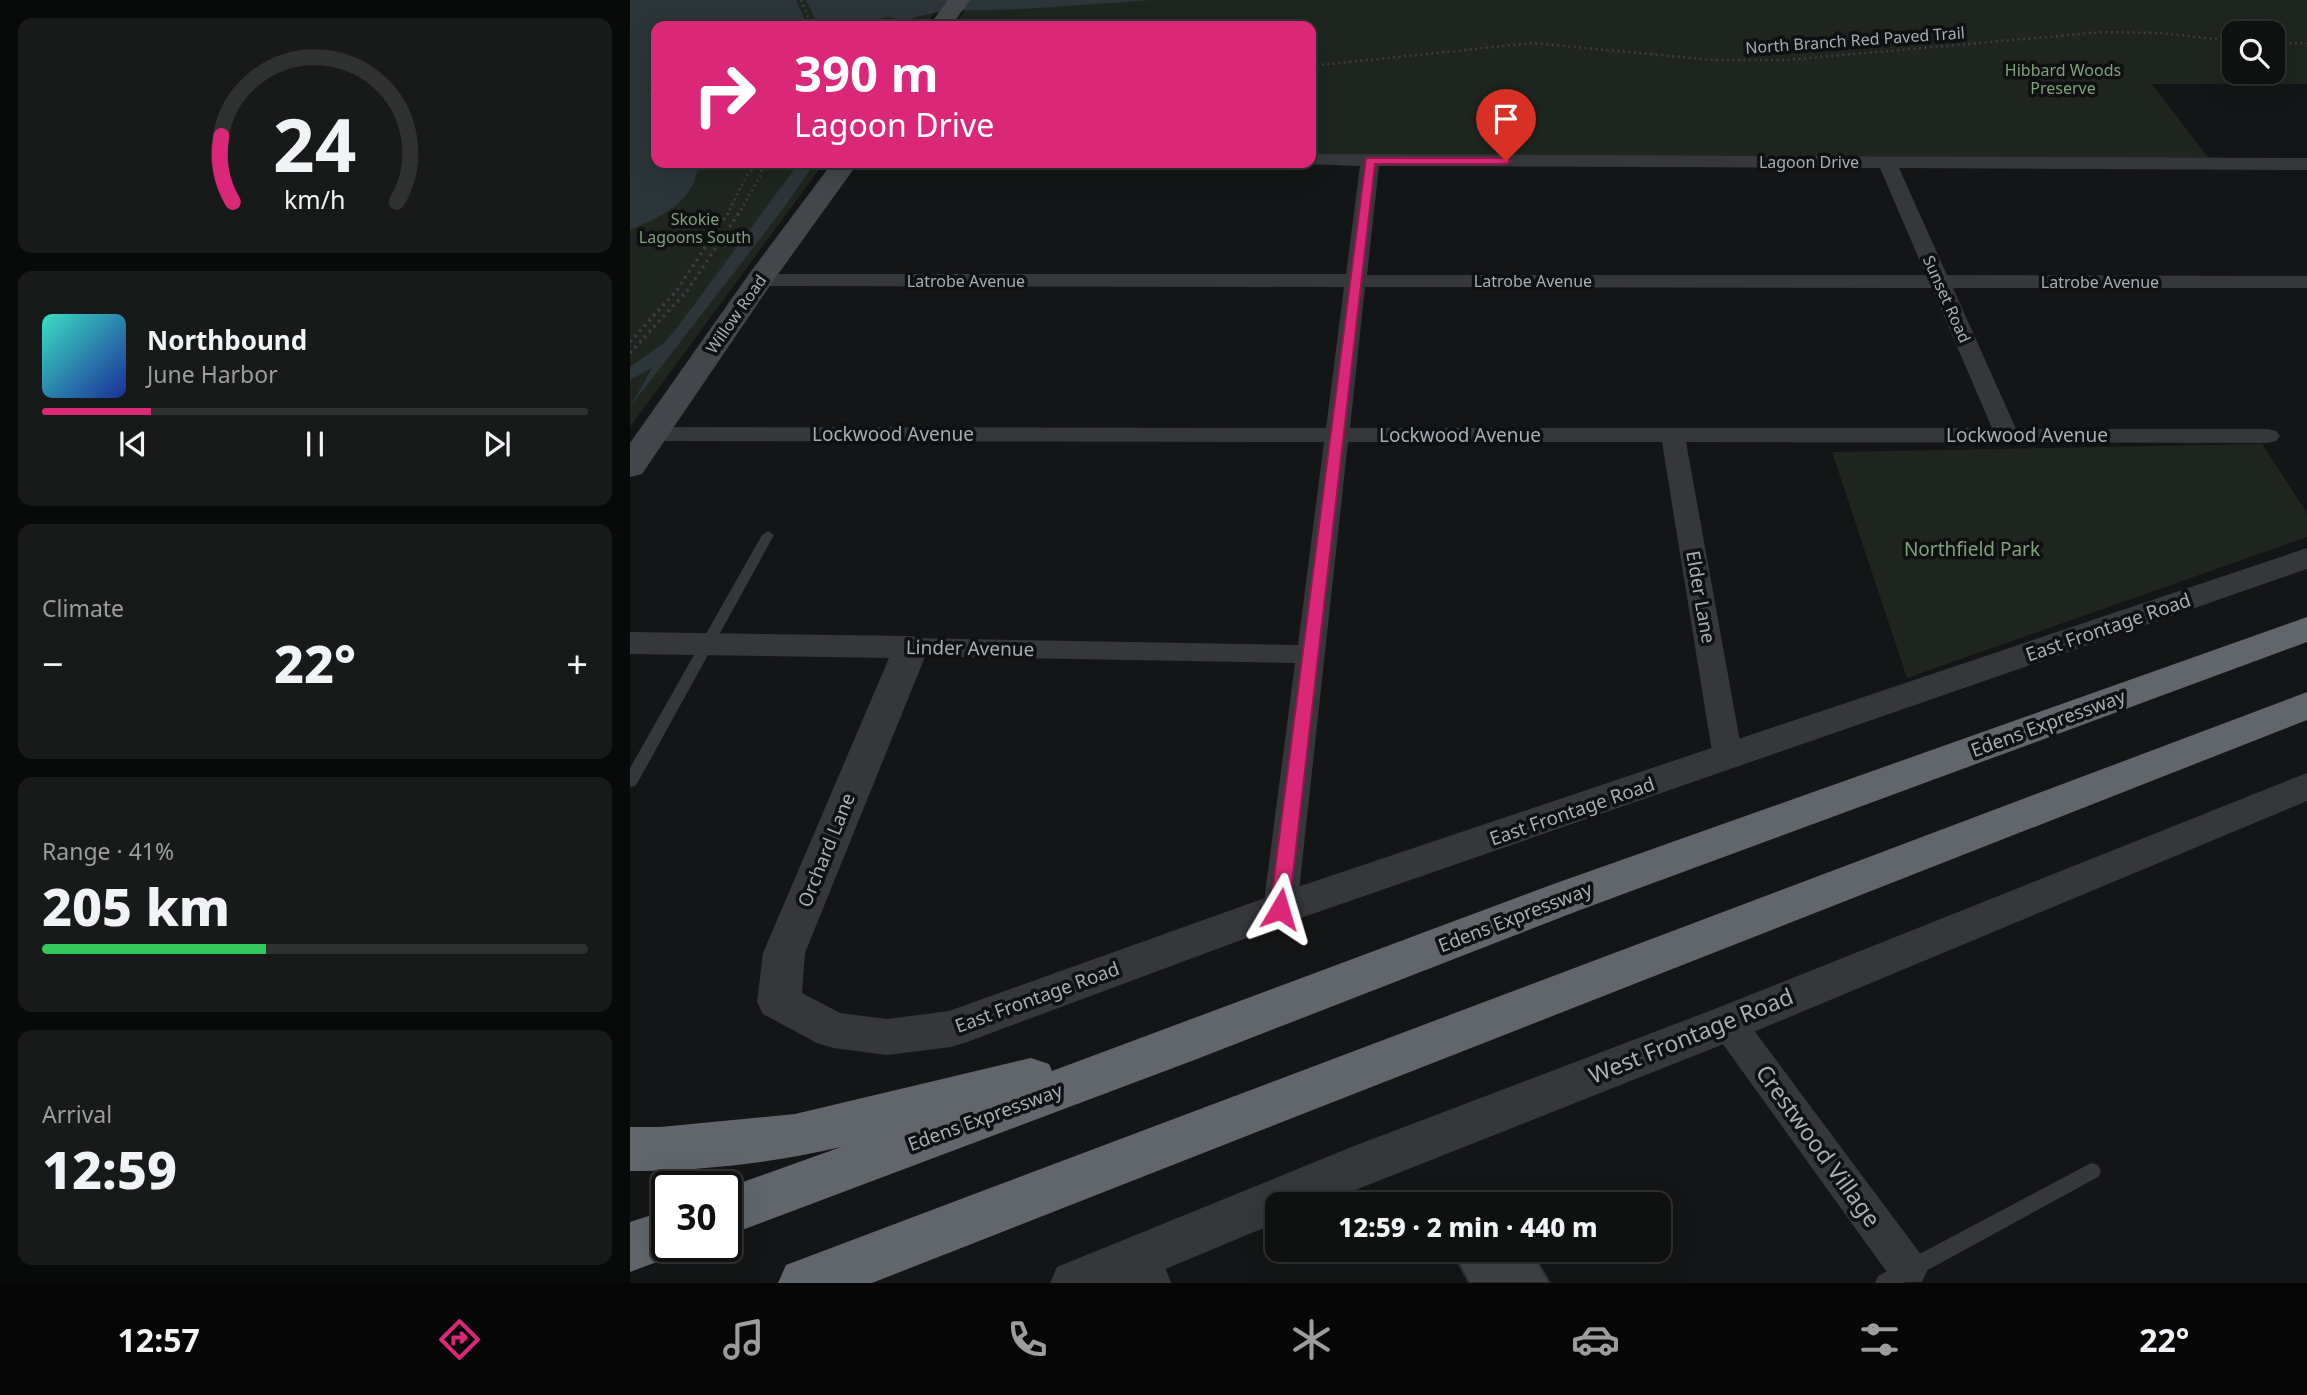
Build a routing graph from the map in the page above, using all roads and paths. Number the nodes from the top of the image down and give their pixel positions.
1 (801, 0) edge
2 (959, 0) edge
3 (810, 21) edge
4 (944, 21) edge
5 (2222, 40) edge
6 (2307, 43) edge
7 (2285, 44) edge
8 (1316, 65) edge
9 (1316, 160) edge
10 (1370, 161) junction
11 (1887, 162) junction
12 (2307, 164) edge
13 (752, 168) edge
14 (761, 168) edge
15 (841, 168) edge
16 (759, 280) junction
17 (1356, 281) junction
18 (1940, 281) junction
19 (2307, 282) edge
20 (630, 342) edge
21 (630, 353) edge
22 (653, 434) junction
23 (1337, 435) junction
24 (1674, 435) junction
25 (2007, 435) junction
26 (2268, 436) dead end
27 (630, 467) edge
28 (768, 534) dead end
29 (2307, 558) edge
30 (2307, 629) edge
31 (630, 643) edge
32 (708, 644) junction
33 (911, 647) junction
34 (1311, 654) junction
35 (2307, 705) edge
36 (1728, 758) junction
37 (630, 782) edge
38 (2307, 786) edge
39 (1280, 909) junction
40 (1728, 1023) junction
41 (833, 1030) joint
42 (1180, 1045) junction
43 (630, 1149) edge
44 (2091, 1171) dead end
45 (742, 1206) edge
46 (1005, 1208) junction
47 (651, 1240) edge
48 (630, 1247) edge
49 (1147, 1269) edge
50 (1897, 1276) edge
51 (806, 1283) edge
52 (866, 1283) edge
53 (1075, 1283) edge

1 - 3 path
2 - 4 main road
5 - 8 path, North Branch Red Paved Trail
6 - 7 path
9 - 10 street, Lagoon Drive
10 - 11 street, Lagoon Drive
10 - 17 street
11 - 12 street, Lagoon Drive
11 - 18 street, Sunset Road
13 - 20 path
14 - 21 path
15 - 16 main road, Willow Road
16 - 17 street, Latrobe Avenue
16 - 22 main road, Willow Road
17 - 18 street, Latrobe Avenue
17 - 23 street
18 - 19 street, Latrobe Avenue
18 - 25 street, Sunset Road
22 - 23 street, Lockwood Avenue
22 - 27 main road, Willow Road
23 - 24 street, Lockwood Avenue
23 - 34 street
24 - 25 street, Lockwood Avenue
24 - 36 street, Elder Lane
25 - 26 street, Lockwood Avenue
28 - 32 lane
29 - 36 street, East Frontage Road
30 - 42 highway, Edens Expressway
31 - 32 street, Linder Avenue
32 - 33 street, Linder Avenue
32 - 37 lane
33 - 34 street, Linder Avenue
33 - 41 street, Orchard Lane
34 - 39 street
35 - 46 highway
36 - 39 street, East Frontage Road
38 - 40 street, West Frontage Road
39 - 41 street, East Frontage Road
40 - 49 street, West Frontage Road
40 - 50 street, Crestwood Village
42 - 43 highway
42 - 45 highway, Edens Expressway
44 - 50 lane
46 - 51 highway
46 - 52 highway
47 - 48 highway
49 - 53 street, West Frontage Road

